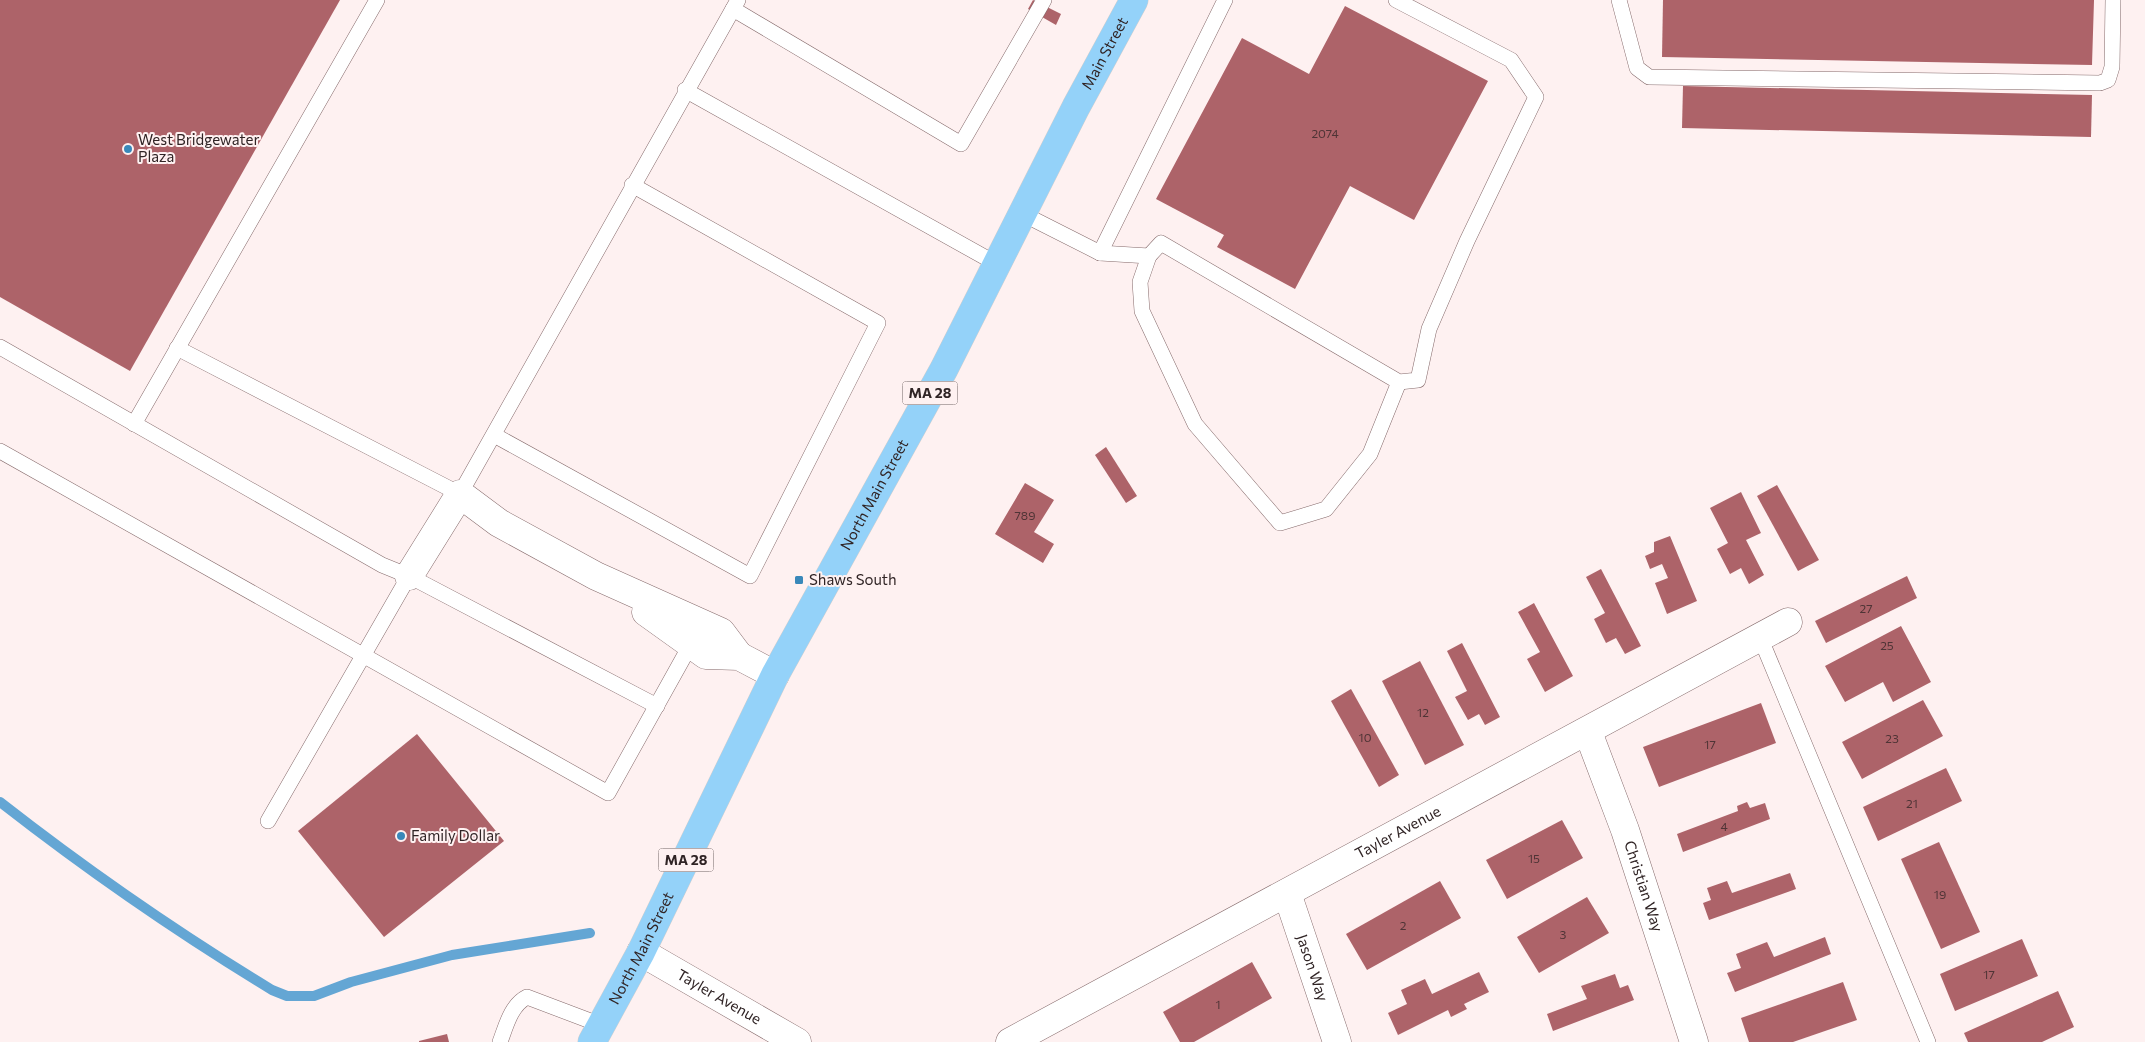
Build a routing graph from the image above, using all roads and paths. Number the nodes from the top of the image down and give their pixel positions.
1 (377, 0) edge
2 (1044, 0) edge
3 (1134, 0) edge
4 (1225, 0) edge
5 (1396, 0) edge
6 (1619, 0) edge
7 (2113, 0) edge
8 (735, 4) edge
9 (685, 90) junction
10 (1076, 107) joint
11 (632, 185) junction
12 (1023, 214) junction
13 (1100, 253) junction
14 (1149, 256) junction
15 (997, 264) junction
16 (0, 347) edge
17 (177, 348) junction
18 (1399, 382) junction
19 (134, 424) junction
20 (494, 434) junction
21 (0, 451) edge
22 (460, 494) junction
23 (409, 576) junction
24 (596, 576) junction
25 (1788, 622) dead end
26 (1760, 638) junction
27 (691, 644) junction
28 (362, 656) junction
29 (739, 656) junction
30 (775, 675) junction
31 (656, 706) junction
32 (1588, 732) junction
33 (268, 822) dead end
34 (1287, 893) junction
35 (640, 952) junction
36 (597, 1034) edge
37 (500, 1042) edge
38 (797, 1042) edge
39 (1010, 1042) edge
40 (1337, 1042) edge
41 (1694, 1042) edge
42 (1928, 1042) edge

1 - 17 lane
2 - 8 lane
3 - 10 main road, Main Street / MA 28
4 - 13 lane
5 - 18 lane
6 - 7 lane
8 - 9 lane
9 - 11 lane
9 - 15 lane
10 - 12 main road, North Main Street / MA 28
11 - 20 lane
11 - 20 lane
12 - 13 lane
12 - 15 main road, North Main Street / MA 28
13 - 14 lane
14 - 18 lane
14 - 18 lane
15 - 30 main road, North Main Street / MA 28
16 - 19 lane
17 - 19 lane
17 - 22 lane
19 - 23 lane
20 - 22 lane
21 - 28 lane
22 - 23 street
22 - 24 street
23 - 28 lane
23 - 31 lane
24 - 27 street
24 - 29 street
25 - 26 street, Tayler Avenue
26 - 32 street, Tayler Avenue
26 - 42 lane
27 - 29 street
27 - 31 lane
28 - 31 lane
28 - 33 lane
29 - 30 street
30 - 35 main road, North Main Street / MA 28
32 - 34 street, Tayler Avenue
32 - 41 street, Christian Way
34 - 39 street, Tayler Avenue
34 - 40 street, Jason Way
35 - 36 main road, North Main Street / MA 28
35 - 38 street, Tayler Avenue
36 - 37 lane

